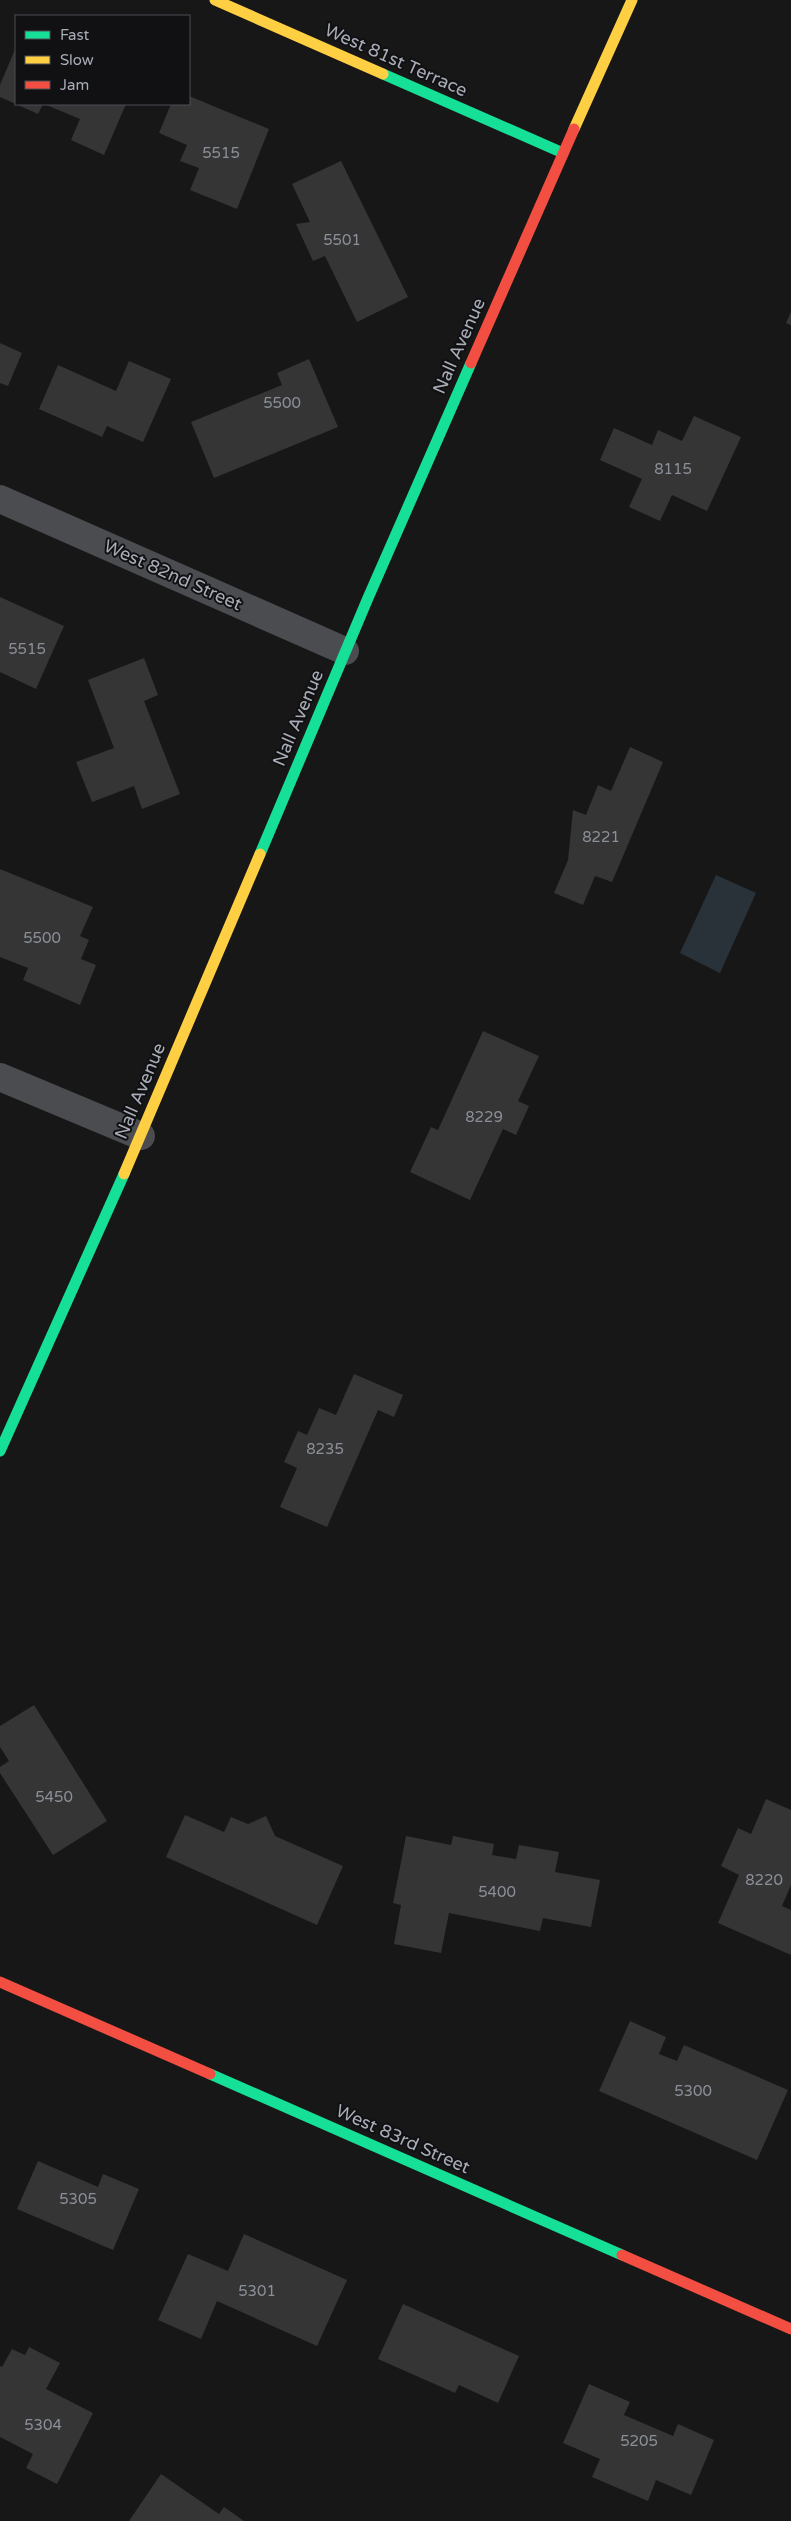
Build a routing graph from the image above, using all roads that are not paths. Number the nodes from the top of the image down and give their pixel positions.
1 (215, 0) edge
2 (632, 0) edge
3 (563, 153) junction
4 (0, 499) edge
5 (345, 651) junction
6 (0, 1077) edge
7 (140, 1136) junction
8 (0, 1451) edge
9 (0, 1982) edge
10 (791, 2329) edge

1 - 3 main road, West 81st Terrace
2 - 3 main road, Nall Avenue
3 - 5 main road, Nall Avenue
4 - 5 street, West 82nd Street
5 - 7 main road, Nall Avenue
6 - 7 street
7 - 8 main road, Nall Avenue
9 - 10 main road, West 83rd Street

